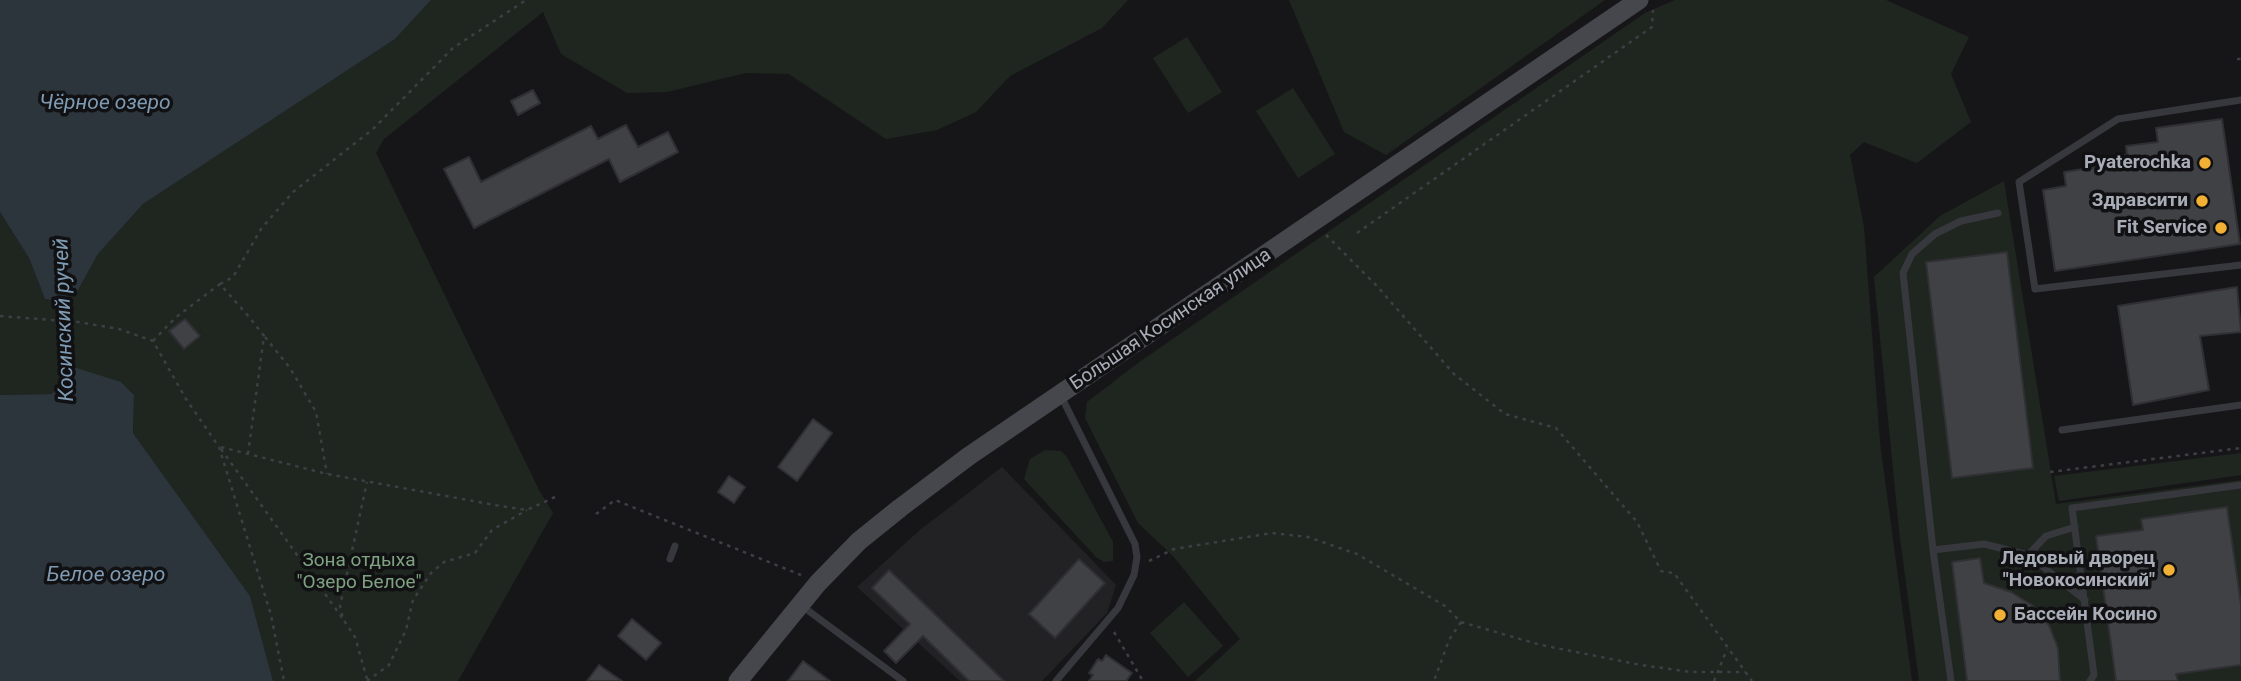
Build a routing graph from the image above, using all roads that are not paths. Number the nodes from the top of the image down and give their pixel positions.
1 (1639, 0) edge
2 (2241, 100) edge
3 (1998, 213) dead end
4 (2241, 265) edge
5 (1061, 396) junction
6 (2241, 405) edge
7 (2062, 430) dead end
8 (2241, 485) edge
9 (2075, 527) junction
10 (675, 546) dead end
11 (1933, 550) junction
12 (2028, 555) junction
13 (670, 559) dead end
14 (2085, 601) junction
15 (801, 605) junction
16 (738, 681) edge
17 (902, 681) edge
18 (1056, 681) edge
19 (1951, 681) edge
20 (2090, 681) edge

1 - 5 street, Большая Косинская улица
2 - 4 lane
3 - 11 lane
5 - 15 street, Большая Косинская улица
5 - 18 lane
6 - 7 lane
8 - 9 lane
9 - 12 lane
9 - 14 lane
10 - 13 lane
11 - 12 lane
11 - 19 lane
12 - 14 lane
14 - 20 lane
15 - 16 street, Большая Косинская улица
15 - 17 lane

